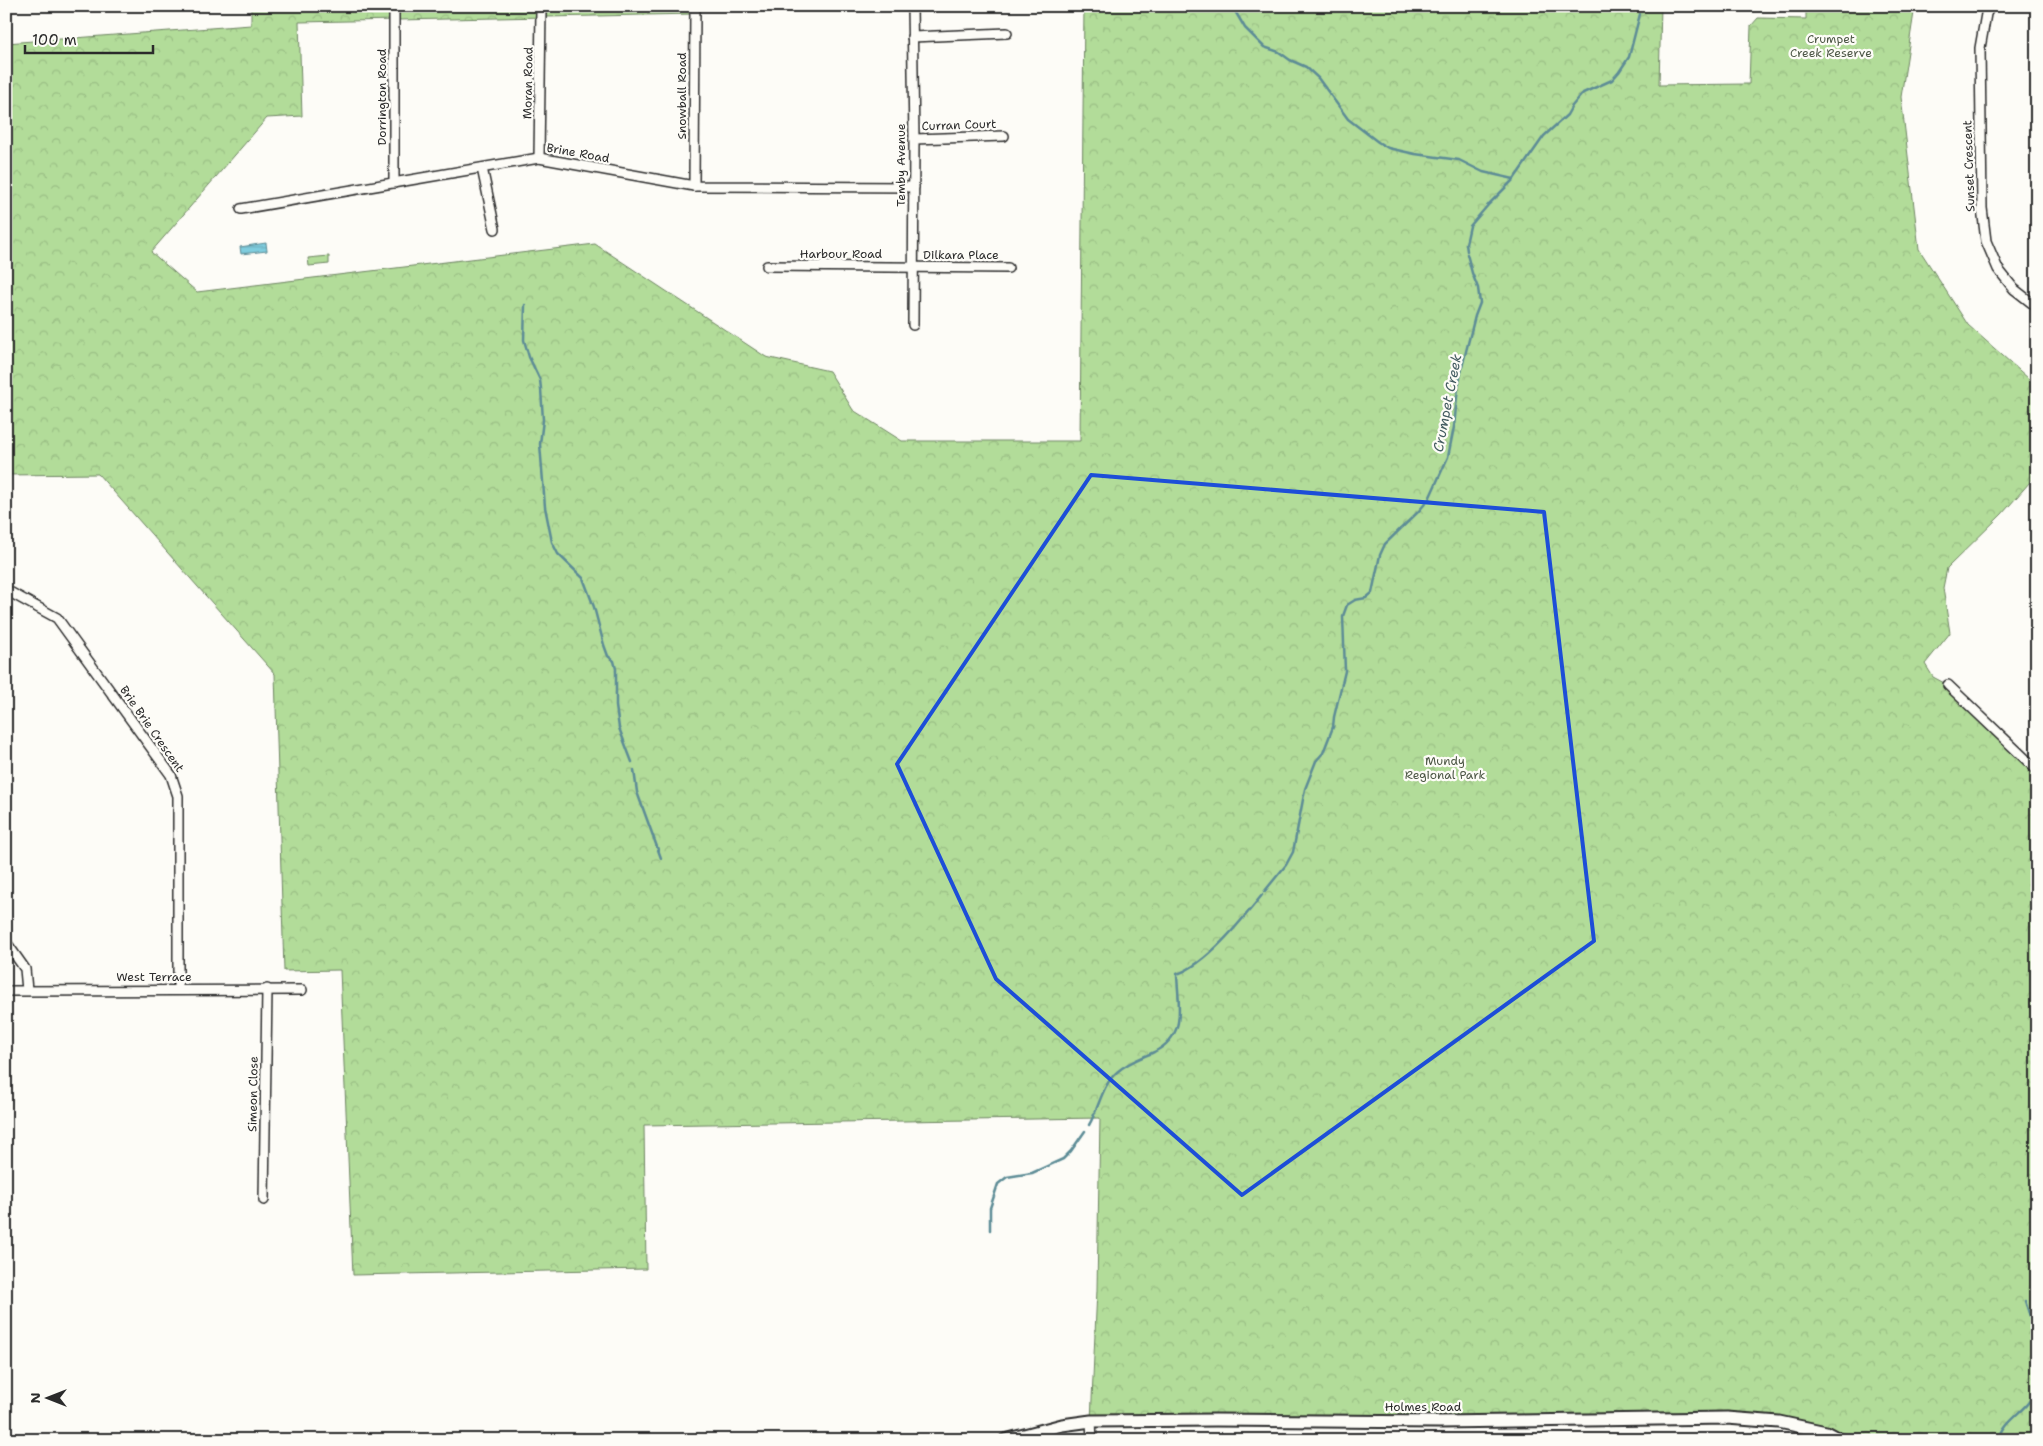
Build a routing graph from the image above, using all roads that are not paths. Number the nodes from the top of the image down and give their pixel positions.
1 (695, 6) edge
2 (912, 6) edge
3 (1990, 6) edge
4 (541, 9) dead end
5 (394, 12) dead end
6 (1007, 33) dead end
7 (912, 37) junction
8 (1004, 136) dead end
9 (914, 139) junction
10 (539, 158) junction
11 (482, 168) junction
12 (394, 183) junction
13 (694, 186) junction
14 (914, 187) junction
15 (241, 209) dead end
16 (496, 229) dead end
17 (767, 266) dead end
18 (914, 267) junction
19 (1008, 268) dead end
20 (2037, 307) edge
21 (913, 325) dead end
22 (6, 590) edge
23 (1948, 685) dead end
24 (2037, 770) edge
25 (6, 942) edge
26 (178, 989) junction
27 (267, 989) junction
28 (6, 990) edge
29 (27, 990) junction
30 (302, 990) dead end
31 (264, 1200) dead end
32 (1092, 1421) junction
33 (1005, 1440) edge
34 (1092, 1440) edge
35 (1841, 1440) edge

1 - 13 street, Snowball Road
2 - 7 street, Temby Avenue
3 - 20 street, Sunset Crescent
4 - 10 street, Moran Road
5 - 12 street, Dorrington Road
6 - 7 street
7 - 9 street, Temby Avenue
8 - 9 street, Curran Court
9 - 14 street, Temby Avenue
10 - 11 street, Brine Road
10 - 13 street, Brine Road
11 - 12 street, Brine Road
11 - 16 street
12 - 15 street, Brine Road
13 - 14 street, Brine Road
14 - 18 street, Temby Avenue
17 - 18 street, Harbour Road
18 - 19 street, Dilkara Place
18 - 21 street, Temby Avenue
22 - 26 street, Brie Brie Crescent
23 - 24 street
25 - 29 street
26 - 27 street, West Terrace
26 - 29 street, West Terrace
27 - 30 street, West Terrace
27 - 31 street, Simeon Close
28 - 29 street, West Terrace
32 - 33 street, Holmes Road
32 - 34 street
32 - 35 street, Holmes Road

